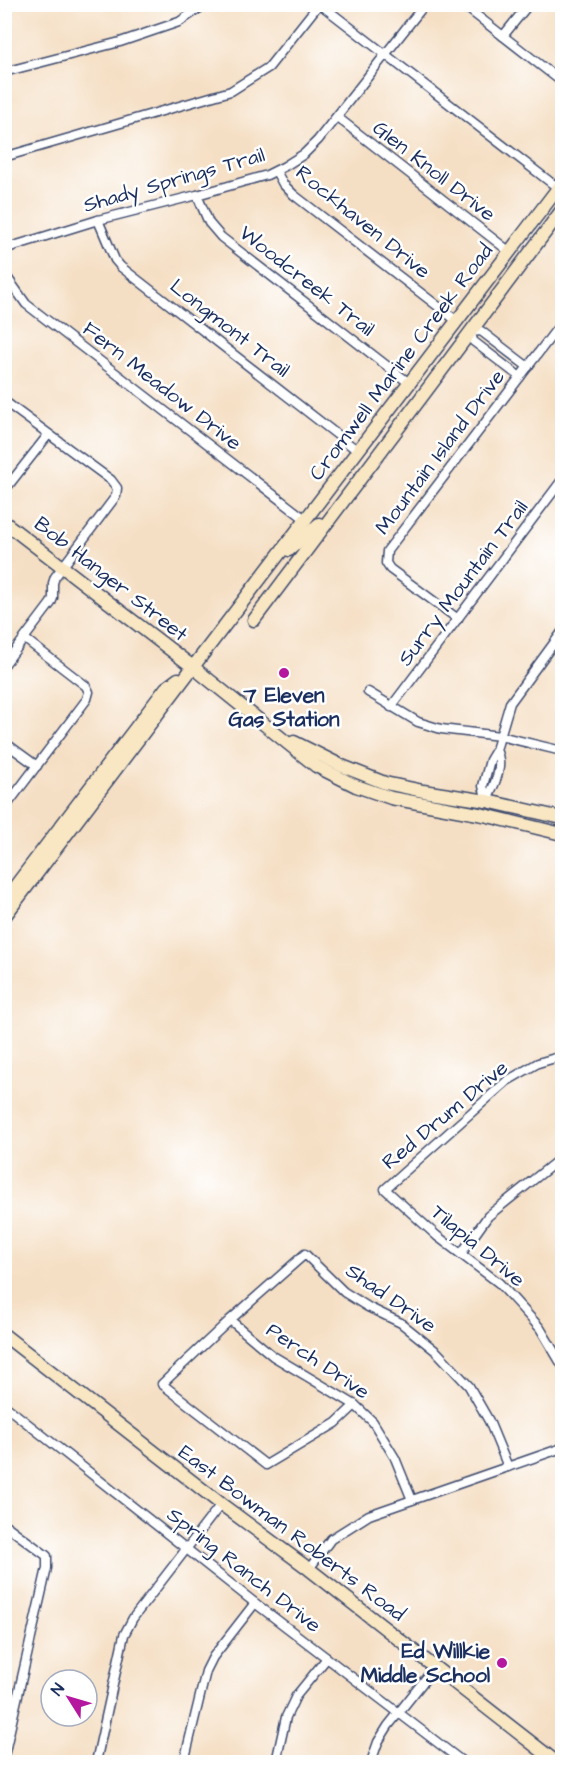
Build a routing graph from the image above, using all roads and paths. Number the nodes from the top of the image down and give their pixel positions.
1 (206, 4) edge
2 (320, 4) edge
3 (425, 4) edge
4 (462, 4) edge
5 (529, 4) edge
6 (503, 36) junction
7 (386, 54) junction
8 (4, 72) edge
9 (562, 82) edge
10 (337, 117) junction
11 (4, 157) edge
12 (276, 171) junction
13 (560, 186) edge
14 (197, 195) junction
15 (562, 210) edge
16 (98, 220) junction
17 (4, 249) edge
18 (510, 252) junction
19 (4, 273) edge
20 (458, 321) junction
21 (562, 322) edge
22 (471, 332) junction
23 (528, 368) junction
24 (520, 377) junction
25 (410, 383) junction
26 (4, 401) edge
27 (48, 435) junction
28 (358, 451) junction
29 (562, 480) edge
30 (4, 491) edge
31 (336, 510) junction
32 (305, 519) junction
33 (4, 522) edge
34 (271, 565) junction
35 (63, 567) junction
36 (458, 619) junction
37 (254, 620) dead end
38 (562, 633) edge
39 (25, 639) junction
40 (4, 665) edge
41 (193, 667) junction
42 (368, 692) dead end
43 (391, 707) junction
44 (277, 734) junction
45 (500, 736) junction
46 (4, 742) edge
47 (562, 751) edge
48 (37, 766) junction
49 (487, 801) junction
50 (4, 809) edge
51 (484, 815) junction
52 (562, 818) edge
53 (562, 834) edge
54 (4, 901) edge
55 (4, 916) edge
56 (562, 1056) edge
57 (562, 1157) edge
58 (385, 1189) joint
59 (461, 1254) junction
60 (230, 1320) junction
61 (4, 1335) edge
62 (562, 1365) edge
63 (4, 1405) edge
64 (355, 1405) junction
65 (562, 1448) edge
66 (508, 1467) junction
67 (412, 1500) junction
68 (221, 1504) junction
69 (4, 1524) edge
70 (187, 1548) junction
71 (309, 1569) junction
72 (255, 1603) junction
73 (327, 1658) junction
74 (435, 1667) junction
75 (399, 1714) junction
76 (4, 1756) edge
77 (96, 1762) edge
78 (184, 1762) edge
79 (276, 1762) edge
80 (371, 1762) edge
81 (463, 1762) edge
82 (556, 1762) edge

1 - 8 street
2 - 7 street
2 - 11 street
3 - 7 street, Shady Springs Trail
4 - 6 street
5 - 6 street
6 - 9 street
7 - 10 street, Shady Springs Trail
7 - 13 street
10 - 12 street, Shady Springs Trail
10 - 18 street, Glen Knoll Drive
12 - 14 street, Shady Springs Trail
12 - 20 street, Rockhaven Drive
13 - 18 main road, Cromwell Marine Creek Road
14 - 16 street, Shady Springs Trail
14 - 25 street, Woodcreek Trail
15 - 22 main road, Cromwell Marine Creek Road
16 - 17 street, Shady Springs Trail
16 - 28 street, Longmont Trail
18 - 20 main road, Cromwell Marine Creek Road
19 - 32 street, Fern Meadow Drive
20 - 22 main road
20 - 25 main road, Cromwell Marine Creek Road
21 - 23 street, Mountain Island Drive
22 - 23 street
22 - 24 street
22 - 31 main road, Cromwell Marine Creek Road
23 - 24 street, Mountain Island Drive
24 - 36 street, Mountain Island Drive
25 - 28 main road, Cromwell Marine Creek Road
26 - 27 street
27 - 30 street
27 - 35 street
28 - 32 main road, Cromwell Marine Creek Road
29 - 36 street, Surry Mountain Trail
31 - 34 main road, Cromwell Marine Creek Road
31 - 37 main road, Cromwell Marine Creek Road
32 - 34 main road, Cromwell Marine Creek Road
33 - 35 main road, Bob Hanger Street
34 - 41 main road, Cromwell Marine Creek Road
35 - 39 street
35 - 41 main road, Bob Hanger Street
36 - 43 street, Surry Mountain Trail
38 - 45 street
39 - 40 street
39 - 48 street
41 - 44 main road, Bob Hanger Street
41 - 54 main road, Cromwell Marine Creek Road
41 - 55 main road, Cromwell Marine Creek Road
42 - 43 street
43 - 45 street
44 - 49 main road
44 - 51 main road
45 - 47 street
45 - 49 street
46 - 48 street
48 - 50 street
49 - 51 street
49 - 52 main road
51 - 53 main road
56 - 58 street, Red Drum Drive
57 - 59 street
58 - 59 street, Tilapia Drive
59 - 62 street, Tilapia Drive
60 - 64 street, Perch Drive
60 - 64 street
60 - 66 street, Shad Drive
61 - 68 main road, East Bowman Roberts Road
63 - 70 street, Spring Ranch Drive
64 - 67 street, Perch Drive
65 - 66 street
66 - 67 street
67 - 71 street
68 - 70 street
68 - 71 main road, East Bowman Roberts Road
69 - 76 street
70 - 72 street, Spring Ranch Drive
70 - 77 street
71 - 74 main road, East Bowman Roberts Road
72 - 73 street, Spring Ranch Drive
72 - 78 street
73 - 75 street, Spring Ranch Drive
73 - 79 street
74 - 75 street
74 - 82 main road, East Bowman Roberts Road
75 - 80 street
75 - 81 street, Spring Ranch Drive

